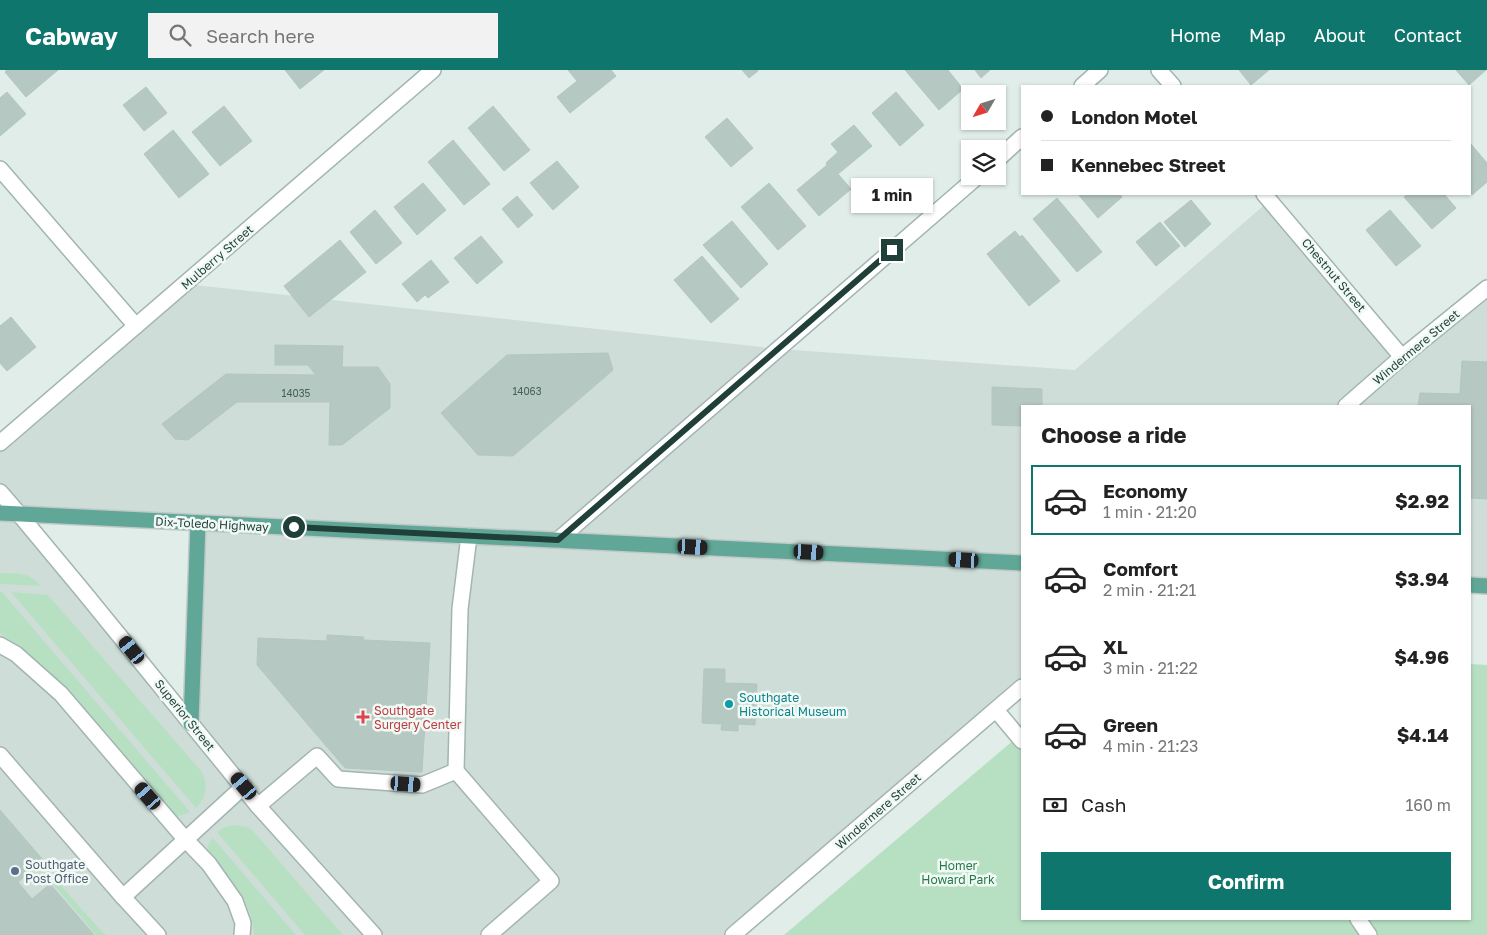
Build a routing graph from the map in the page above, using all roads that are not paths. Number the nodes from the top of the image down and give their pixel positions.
1 (433, 70) edge
2 (1100, 70) edge
3 (1160, 70) edge
4 (1083, 85) edge
5 (1172, 85) edge
6 (1021, 138) edge
7 (1006, 152) edge
8 (0, 169) edge
9 (968, 185) edge
10 (1265, 195) edge
11 (1484, 294) edge
12 (136, 326) junction
13 (1402, 357) junction
14 (1347, 405) edge
15 (0, 444) edge
16 (0, 492) edge
17 (0, 513) edge
18 (19, 514) junction
19 (198, 523) junction
20 (468, 536) junction
21 (558, 540) junction
22 (1021, 562) edge
23 (1471, 585) edge
24 (1487, 586) edge
25 (0, 644) edge
26 (1021, 688) edge
27 (996, 710) junction
28 (192, 724) junction
29 (1021, 740) edge
30 (0, 755) edge
31 (456, 770) junction
32 (244, 786) junction
33 (258, 806) junction
34 (185, 839) junction
35 (123, 897) junction
36 (1359, 920) edge
37 (158, 935) edge
38 (242, 935) edge
39 (374, 935) edge
40 (490, 935) edge
41 (733, 935) edge
42 (1369, 935) edge

1 - 12 street, Mulberry Street
2 - 4 street
3 - 5 street
6 - 7 street
8 - 12 street
9 - 21 street
10 - 13 street, Chestnut Street
11 - 13 street, Windermere Street
12 - 15 street, Mulberry Street
13 - 14 street, Windermere Street
16 - 18 street, Superior Street
17 - 18 main road, Dix-Toledo Highway
18 - 19 main road, Dix-Toledo Highway
18 - 28 street, Superior Street
19 - 20 main road, Dix-Toledo Highway
19 - 28 main road
20 - 21 main road, Dix-Toledo Highway
20 - 31 street
21 - 22 main road, Dix-Toledo Highway
23 - 24 main road
25 - 34 street
26 - 27 street, Windermere Street
27 - 29 street
27 - 41 street, Windermere Street
28 - 32 street, Superior Street
30 - 35 street
31 - 33 street
31 - 40 street
32 - 33 street, Superior Street
32 - 34 street
33 - 39 street, Superior Street
34 - 35 street
34 - 38 street
35 - 37 street
36 - 42 street

